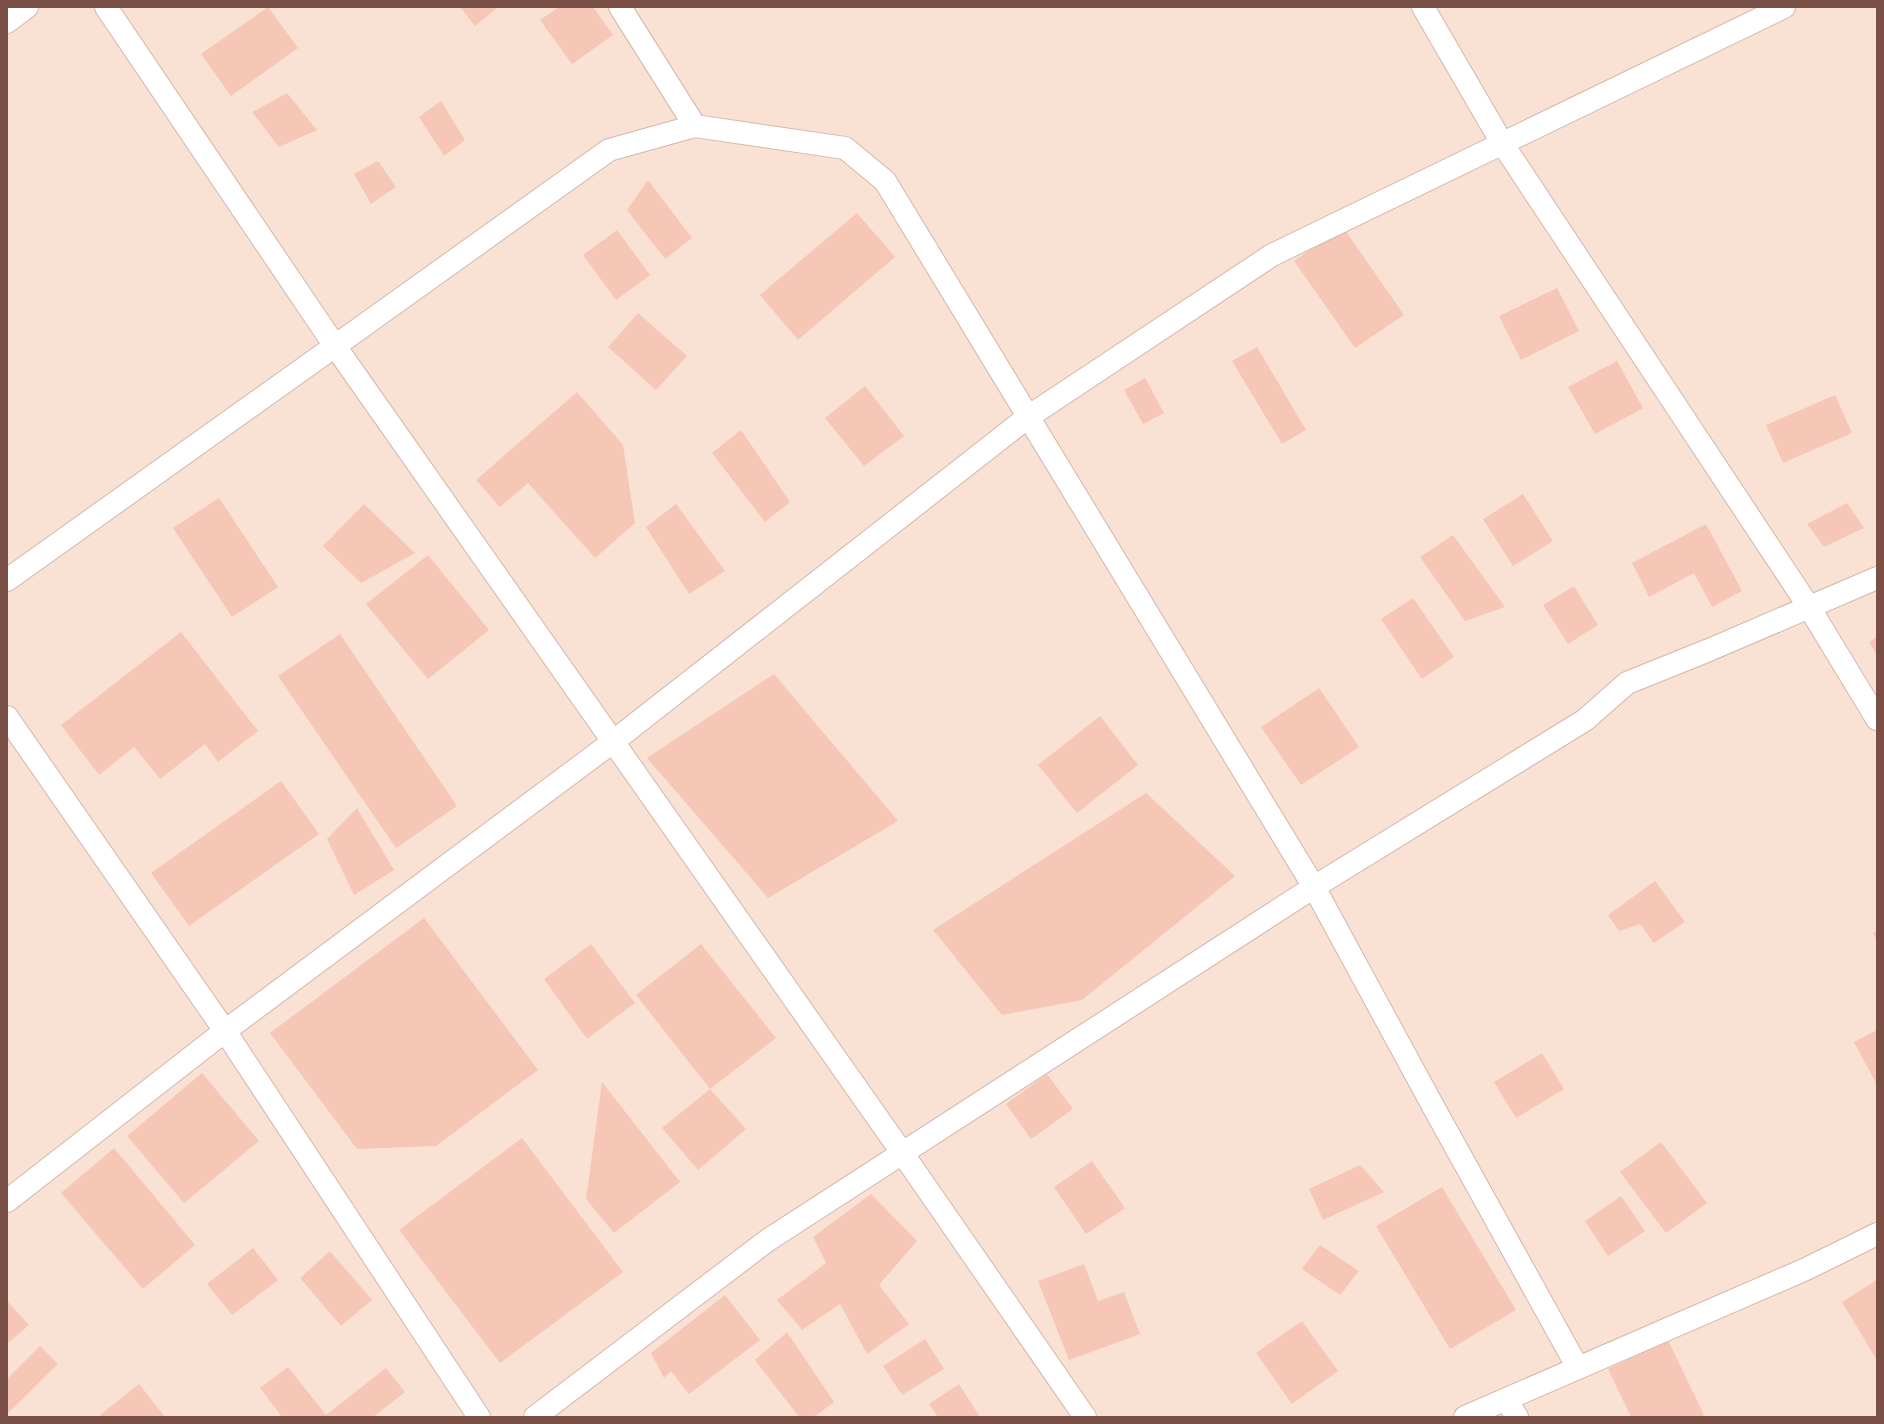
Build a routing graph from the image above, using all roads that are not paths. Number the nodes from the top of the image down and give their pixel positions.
1 (27, 7) edge
2 (106, 7) edge
3 (620, 7) edge
4 (1423, 7) edge
5 (1784, 7) edge
6 (7, 22) edge
7 (695, 126) junction
8 (1502, 143) junction
9 (334, 346) junction
10 (1028, 417) junction
11 (1877, 578) edge
12 (7, 580) edge
13 (1809, 607) junction
14 (7, 716) edge
15 (1877, 718) edge
16 (614, 741) junction
17 (1314, 887) junction
18 (225, 1031) junction
19 (903, 1154) junction
20 (7, 1201) edge
21 (1877, 1234) edge
22 (1578, 1368) junction
23 (1512, 1408) edge
24 (479, 1417) edge
25 (535, 1417) edge
26 (1085, 1417) edge
27 (1465, 1417) edge

1 - 6 street
2 - 9 street
3 - 7 street
4 - 8 street
5 - 8 street
7 - 9 street
7 - 10 street
8 - 10 street
8 - 13 street
9 - 12 street
9 - 16 street
10 - 16 street
10 - 17 street
11 - 13 street
13 - 15 street
13 - 17 street
14 - 18 street
16 - 18 street
16 - 19 street
17 - 19 street
17 - 22 street
18 - 20 street
18 - 24 street
19 - 25 street
19 - 26 street
21 - 22 street
22 - 23 street
23 - 27 street

